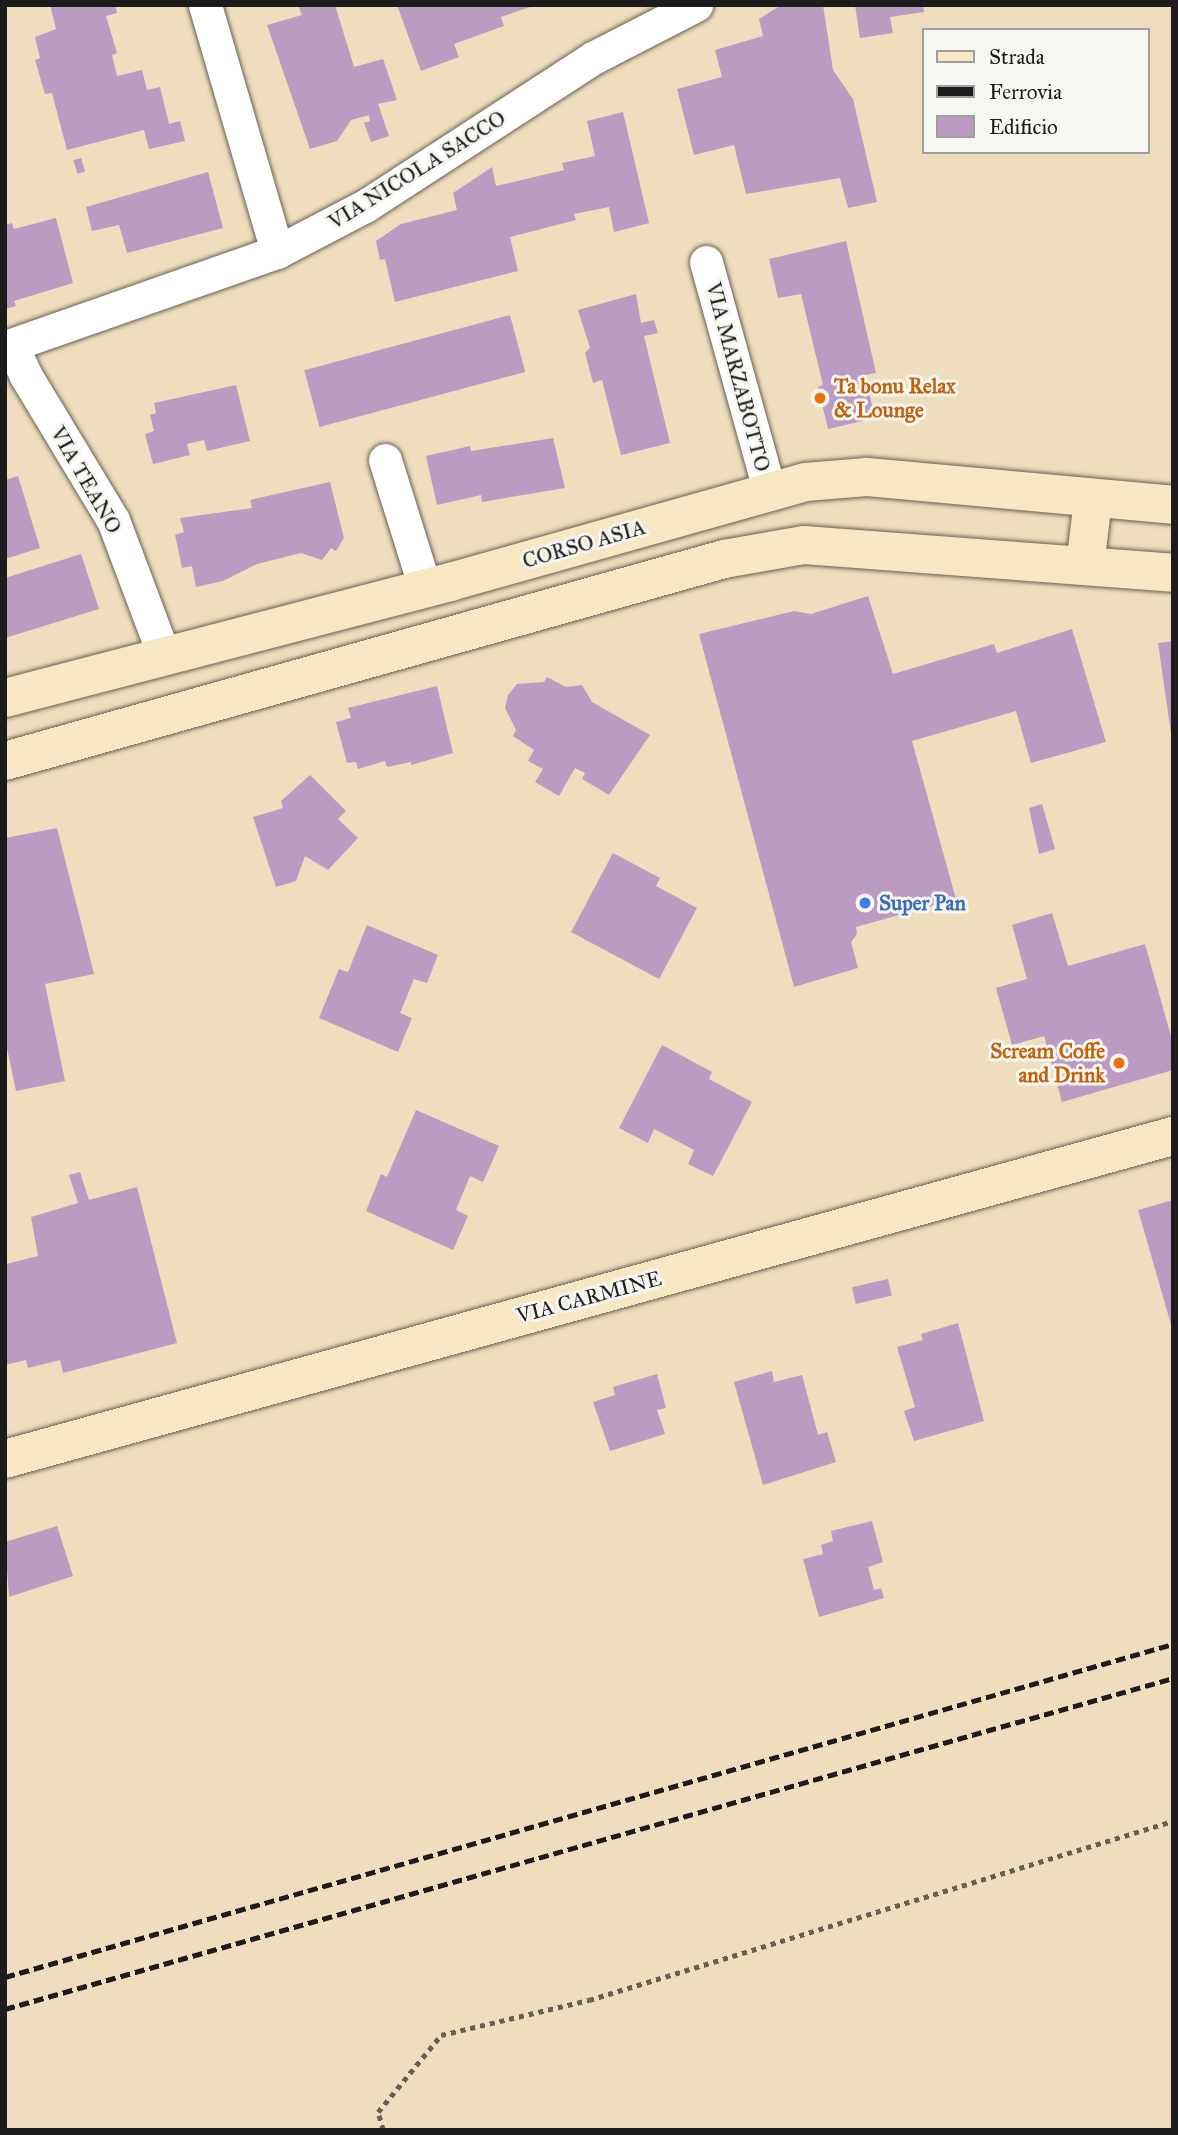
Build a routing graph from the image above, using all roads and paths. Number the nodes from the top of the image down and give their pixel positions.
1 (205, 5) edge
2 (696, 5) edge
3 (277, 252) junction
4 (706, 262) dead end
5 (9, 347) edge
6 (385, 460) dead end
7 (769, 493) junction
8 (1093, 500) junction
9 (1173, 505) edge
10 (1085, 566) junction
11 (1173, 573) edge
12 (425, 589) junction
13 (165, 658) junction
14 (5, 698) edge
15 (5, 761) edge
16 (1173, 1136) edge
17 (5, 1459) edge
18 (1173, 1821) edge
19 (383, 2130) edge

1 - 3 street
2 - 3 street, VIA NICOLA SACCO
3 - 5 street, VIA NICOLA SACCO
4 - 7 street, VIA MARZABOTTO
5 - 13 street, VIA TEANO
6 - 12 street
7 - 8 street, CORSO ASIA
7 - 12 street, CORSO ASIA
8 - 9 street, CORSO ASIA
8 - 10 street
10 - 11 street
10 - 15 street
12 - 13 street, CORSO ASIA
13 - 14 street, CORSO ASIA
16 - 17 street, VIA CARMINE
18 - 19 path

